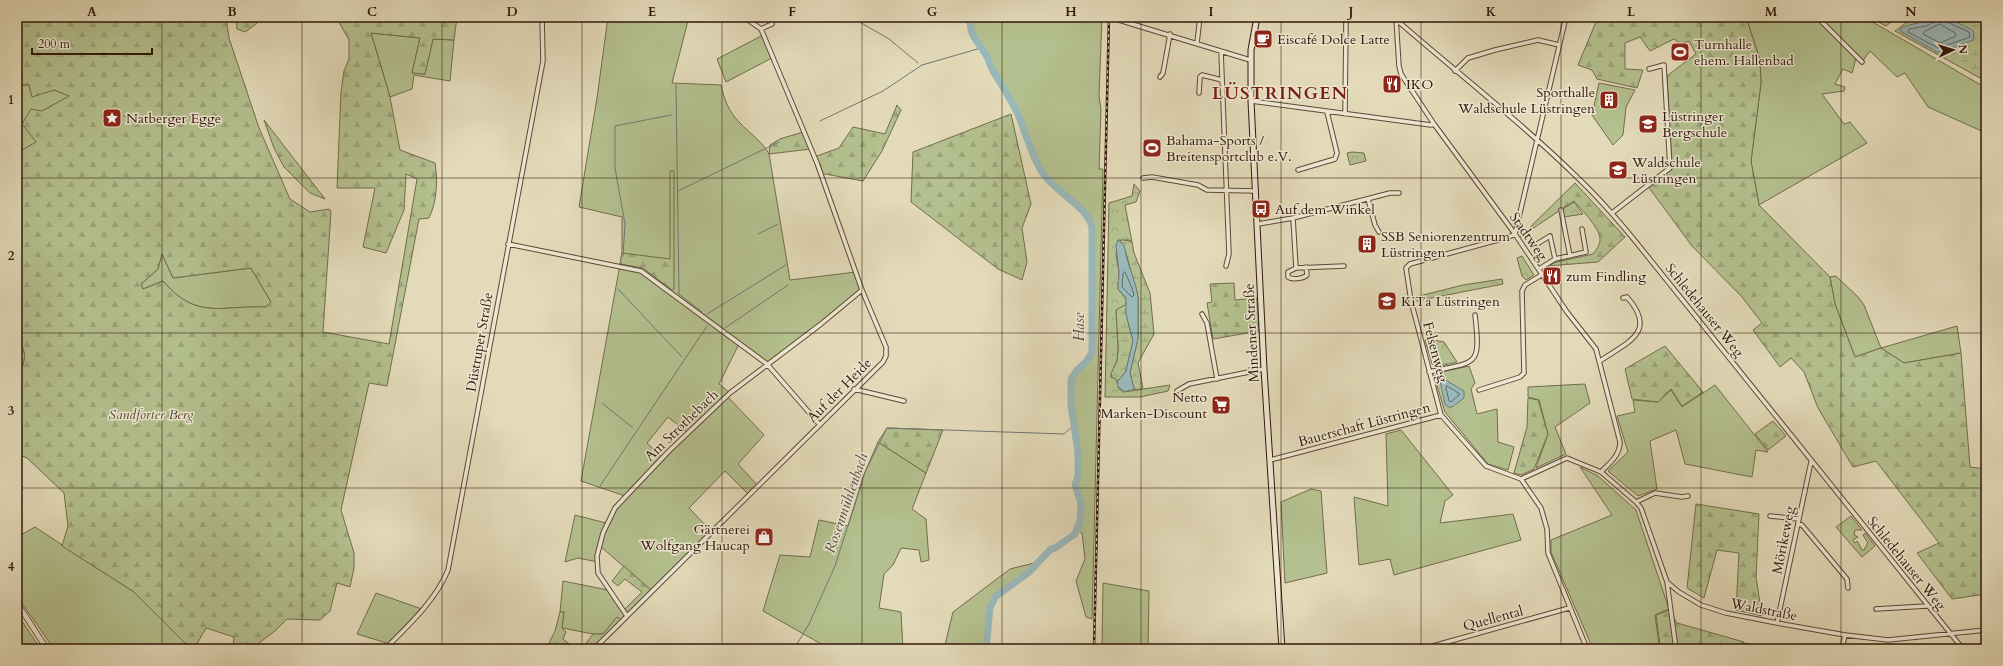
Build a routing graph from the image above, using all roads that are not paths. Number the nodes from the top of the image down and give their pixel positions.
1 (542, 17) edge
2 (744, 17) edge
3 (773, 17) edge
4 (1109, 17) edge
5 (1200, 17) edge
6 (1257, 17) edge
7 (1349, 17) edge
8 (1378, 17) edge
9 (1395, 17) edge
10 (1566, 17) edge
11 (1817, 17) edge
12 (761, 29) junction
13 (1170, 34) junction
14 (1196, 43) junction
15 (1559, 45) junction
16 (1221, 51) junction
17 (1250, 60) junction
18 (1862, 62) dead end
19 (1649, 69) dead end
20 (1455, 71) junction
21 (1160, 77) dead end
22 (1222, 80) junction
23 (1199, 93) dead end
24 (1251, 100) junction
25 (1327, 112) junction
26 (1345, 114) junction
27 (1434, 124) junction
28 (1536, 140) junction
29 (1298, 170) dead end
30 (1143, 178) dead end
31 (1226, 190) junction
32 (1256, 191) junction
33 (1399, 193) dead end
34 (1368, 199) junction
35 (1561, 210) dead end
36 (1612, 213) junction
37 (1292, 218) junction
38 (1258, 224) junction
39 (1582, 229) dead end
40 (1379, 232) dead end
41 (1515, 234) junction
42 (508, 244) junction
43 (1538, 244) dead end
44 (1570, 256) junction
45 (1555, 259) junction
46 (1226, 266) dead end
47 (1344, 266) dead end
48 (1296, 268) junction
49 (1306, 268) junction
50 (1539, 269) junction
51 (1543, 274) junction
52 (862, 290) junction
53 (1623, 298) dead end
54 (1202, 314) dead end
55 (1475, 315) dead end
56 (1600, 361) junction
57 (767, 364) junction
58 (1264, 369) junction
59 (1429, 372) junction
60 (1217, 378) junction
61 (854, 389) junction
62 (1479, 390) dead end
63 (1177, 391) dead end
64 (904, 401) dead end
65 (1441, 415) junction
66 (820, 425) junction
67 (1270, 460) junction
68 (1812, 462) junction
69 (1601, 472) junction
70 (1522, 479) junction
71 (1688, 496) dead end
72 (1636, 502) junction
73 (1770, 516) dead end
74 (1798, 522) junction
75 (1667, 582) junction
76 (1848, 588) dead end
77 (17, 603) edge
78 (1927, 606) junction
79 (1569, 608) junction
80 (1876, 610) dead end
81 (627, 616) junction
82 (1777, 623) junction
83 (1986, 630) edge
84 (1950, 634) junction
85 (1845, 635) junction
86 (49, 649) edge
87 (385, 649) edge
88 (594, 649) edge
89 (1282, 649) edge
90 (1422, 649) edge
91 (1587, 649) edge
92 (1676, 649) edge
93 (1842, 649) edge
94 (1963, 649) edge

1 - 42 street, Düstruper Straße
2 - 12 street
3 - 12 street
4 - 13 street
5 - 14 street
6 - 17 main road, Mindener Straße
7 - 26 street
8 - 9 street
9 - 20 street, Schledehauser Weg
9 - 27 street, Stadtweg
10 - 15 street
11 - 18 street
12 - 52 street, Auf der Heide
13 - 14 street
13 - 21 street
14 - 16 street
15 - 20 street
15 - 28 street
16 - 17 street
16 - 22 street
17 - 24 main road, Mindener Straße
19 - 36 street
20 - 28 street, Schledehauser Weg
22 - 23 street
22 - 31 street
24 - 25 street
24 - 32 main road, Mindener Straße
25 - 26 street
25 - 29 street
26 - 27 street
27 - 41 street, Stadtweg
28 - 36 street, Schledehauser Weg
28 - 41 street
30 - 31 street
31 - 32 street
31 - 46 street
32 - 38 main road, Mindener Straße
33 - 34 street
34 - 37 street
34 - 40 street
35 - 44 street
36 - 68 street, Schledehauser Weg
37 - 38 street
37 - 48 street
38 - 58 main road, Mindener Straße
39 - 44 street
41 - 50 street, Stadtweg
41 - 59 street, Felsenweg
42 - 57 street
42 - 87 street, Düstruper Straße
43 - 45 street
44 - 45 street
45 - 50 street
47 - 49 street
48 - 49 street
48 - 49 street
50 - 51 street, Stadtweg
51 - 56 street, Stadtweg
51 - 62 street
52 - 57 street, Am Strothebach
52 - 61 street, Auf der Heide
53 - 56 street
54 - 60 street
55 - 59 street
56 - 69 street, Stadtweg
57 - 66 street
57 - 81 street, Am Strothebach
58 - 60 street
58 - 67 main road, Mindener Straße
59 - 65 street, Felsenweg
60 - 63 street
61 - 64 street
61 - 66 street, Auf der Heide
65 - 67 street, Bauerschaft Lüstringen
65 - 70 street, Bauerschaft Lüstringen
66 - 81 street, Auf der Heide
67 - 89 main road, Mindener Straße
68 - 74 street, Mörikeweg
68 - 78 street, Schledehauser Weg
69 - 70 street
69 - 72 street
70 - 79 street
71 - 72 street
72 - 75 street
73 - 74 street
74 - 76 street
74 - 82 street, Mörikeweg
75 - 82 street, Waldstraße
75 - 92 street
77 - 86 street
78 - 80 street
78 - 84 street, Schledehauser Weg
79 - 90 street, Quellental
79 - 91 street
81 - 88 street, Auf der Heide
82 - 85 street, Waldstraße
83 - 84 street, Waldstraße
84 - 85 street, Waldstraße
84 - 94 street, Schledehauser Weg
85 - 93 street

